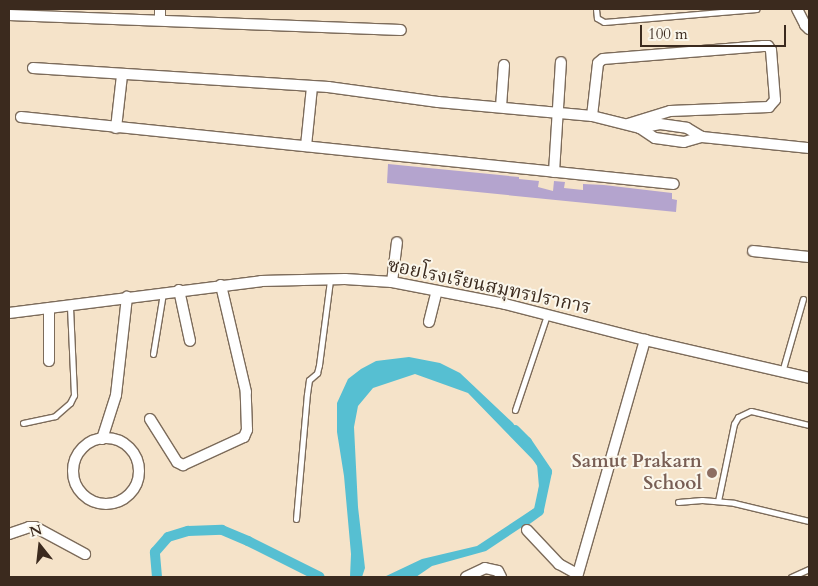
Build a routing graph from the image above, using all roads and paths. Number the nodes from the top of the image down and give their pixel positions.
1 (160, 9) edge
2 (596, 9) edge
3 (756, 9) edge
4 (797, 9) edge
5 (9, 15) edge
6 (160, 20) junction
7 (809, 29) edge
8 (401, 30) dead end
9 (562, 62) dead end
10 (504, 65) dead end
11 (33, 68) dead end
12 (122, 74) junction
13 (312, 86) junction
14 (501, 108) junction
15 (558, 111) junction
16 (592, 116) junction
17 (21, 117) dead end
18 (628, 124) junction
19 (116, 128) junction
20 (306, 146) junction
21 (809, 148) edge
22 (554, 172) junction
23 (674, 184) dead end
24 (397, 242) dead end
25 (753, 251) dead end
26 (809, 257) edge
27 (330, 279) junction
28 (392, 282) junction
29 (221, 285) junction
30 (179, 290) junction
31 (438, 291) junction
32 (163, 292) junction
33 (127, 297) junction
34 (803, 299) dead end
35 (70, 305) junction
36 (49, 308) junction
37 (9, 313) edge
38 (547, 315) junction
39 (429, 322) dead end
40 (645, 340) junction
41 (190, 341) dead end
42 (153, 354) dead end
43 (49, 361) dead end
44 (782, 372) junction
45 (809, 378) edge
46 (515, 410) dead end
47 (150, 418) dead end
48 (22, 423) dead end
49 (809, 426) edge
50 (102, 438) junction
51 (718, 501) junction
52 (678, 502) dead end
53 (296, 519) dead end
54 (809, 521) edge
55 (527, 530) dead end
56 (9, 534) edge
57 (85, 554) dead end
58 (809, 569) edge
59 (577, 576) edge
60 (466, 577) edge
61 (501, 577) edge
62 (790, 577) edge

1 - 6 street
2 - 3 lane
4 - 7 street
5 - 6 street
6 - 8 street
9 - 15 street
10 - 14 street
11 - 12 street
12 - 13 street
12 - 19 street
13 - 14 street
13 - 20 street
14 - 15 street
15 - 16 street
15 - 22 street
16 - 18 street
16 - 18 street
17 - 19 street
18 - 21 street
19 - 20 street
20 - 22 street
22 - 23 street
24 - 28 street
25 - 26 street
27 - 28 street, ซอยโรงเรียนสมุทรปราการ
27 - 29 street, ซอยโรงเรียนสมุทรปราการ
27 - 53 lane
28 - 31 street, ซอยโรงเรียนสมุทรปราการ
29 - 30 street, ซอยโรงเรียนสมุทรปราการ
29 - 47 street
30 - 32 street, ซอยโรงเรียนสมุทรปราการ
30 - 41 street
31 - 38 street, ซอยโรงเรียนสมุทรปราการ
31 - 39 street
32 - 33 street, ซอยโรงเรียนสมุทรปราการ
32 - 42 lane
33 - 35 street, ซอยโรงเรียนสมุทรปราการ
33 - 50 street
34 - 44 lane
35 - 36 street, ซอยโรงเรียนสมุทรปราการ
35 - 48 lane
36 - 37 street, ซอยโรงเรียนสมุทรปราการ
36 - 43 street
38 - 40 street, ซอยโรงเรียนสมุทรปราการ
38 - 46 lane
40 - 44 street, ซอยโรงเรียนสมุทรปราการ
40 - 59 street
44 - 45 street, ซอยโรงเรียนสมุทรปราการ
49 - 51 lane
50 - 50 street
51 - 52 lane
51 - 54 lane
55 - 59 street
56 - 57 street
58 - 62 lane
60 - 61 street

